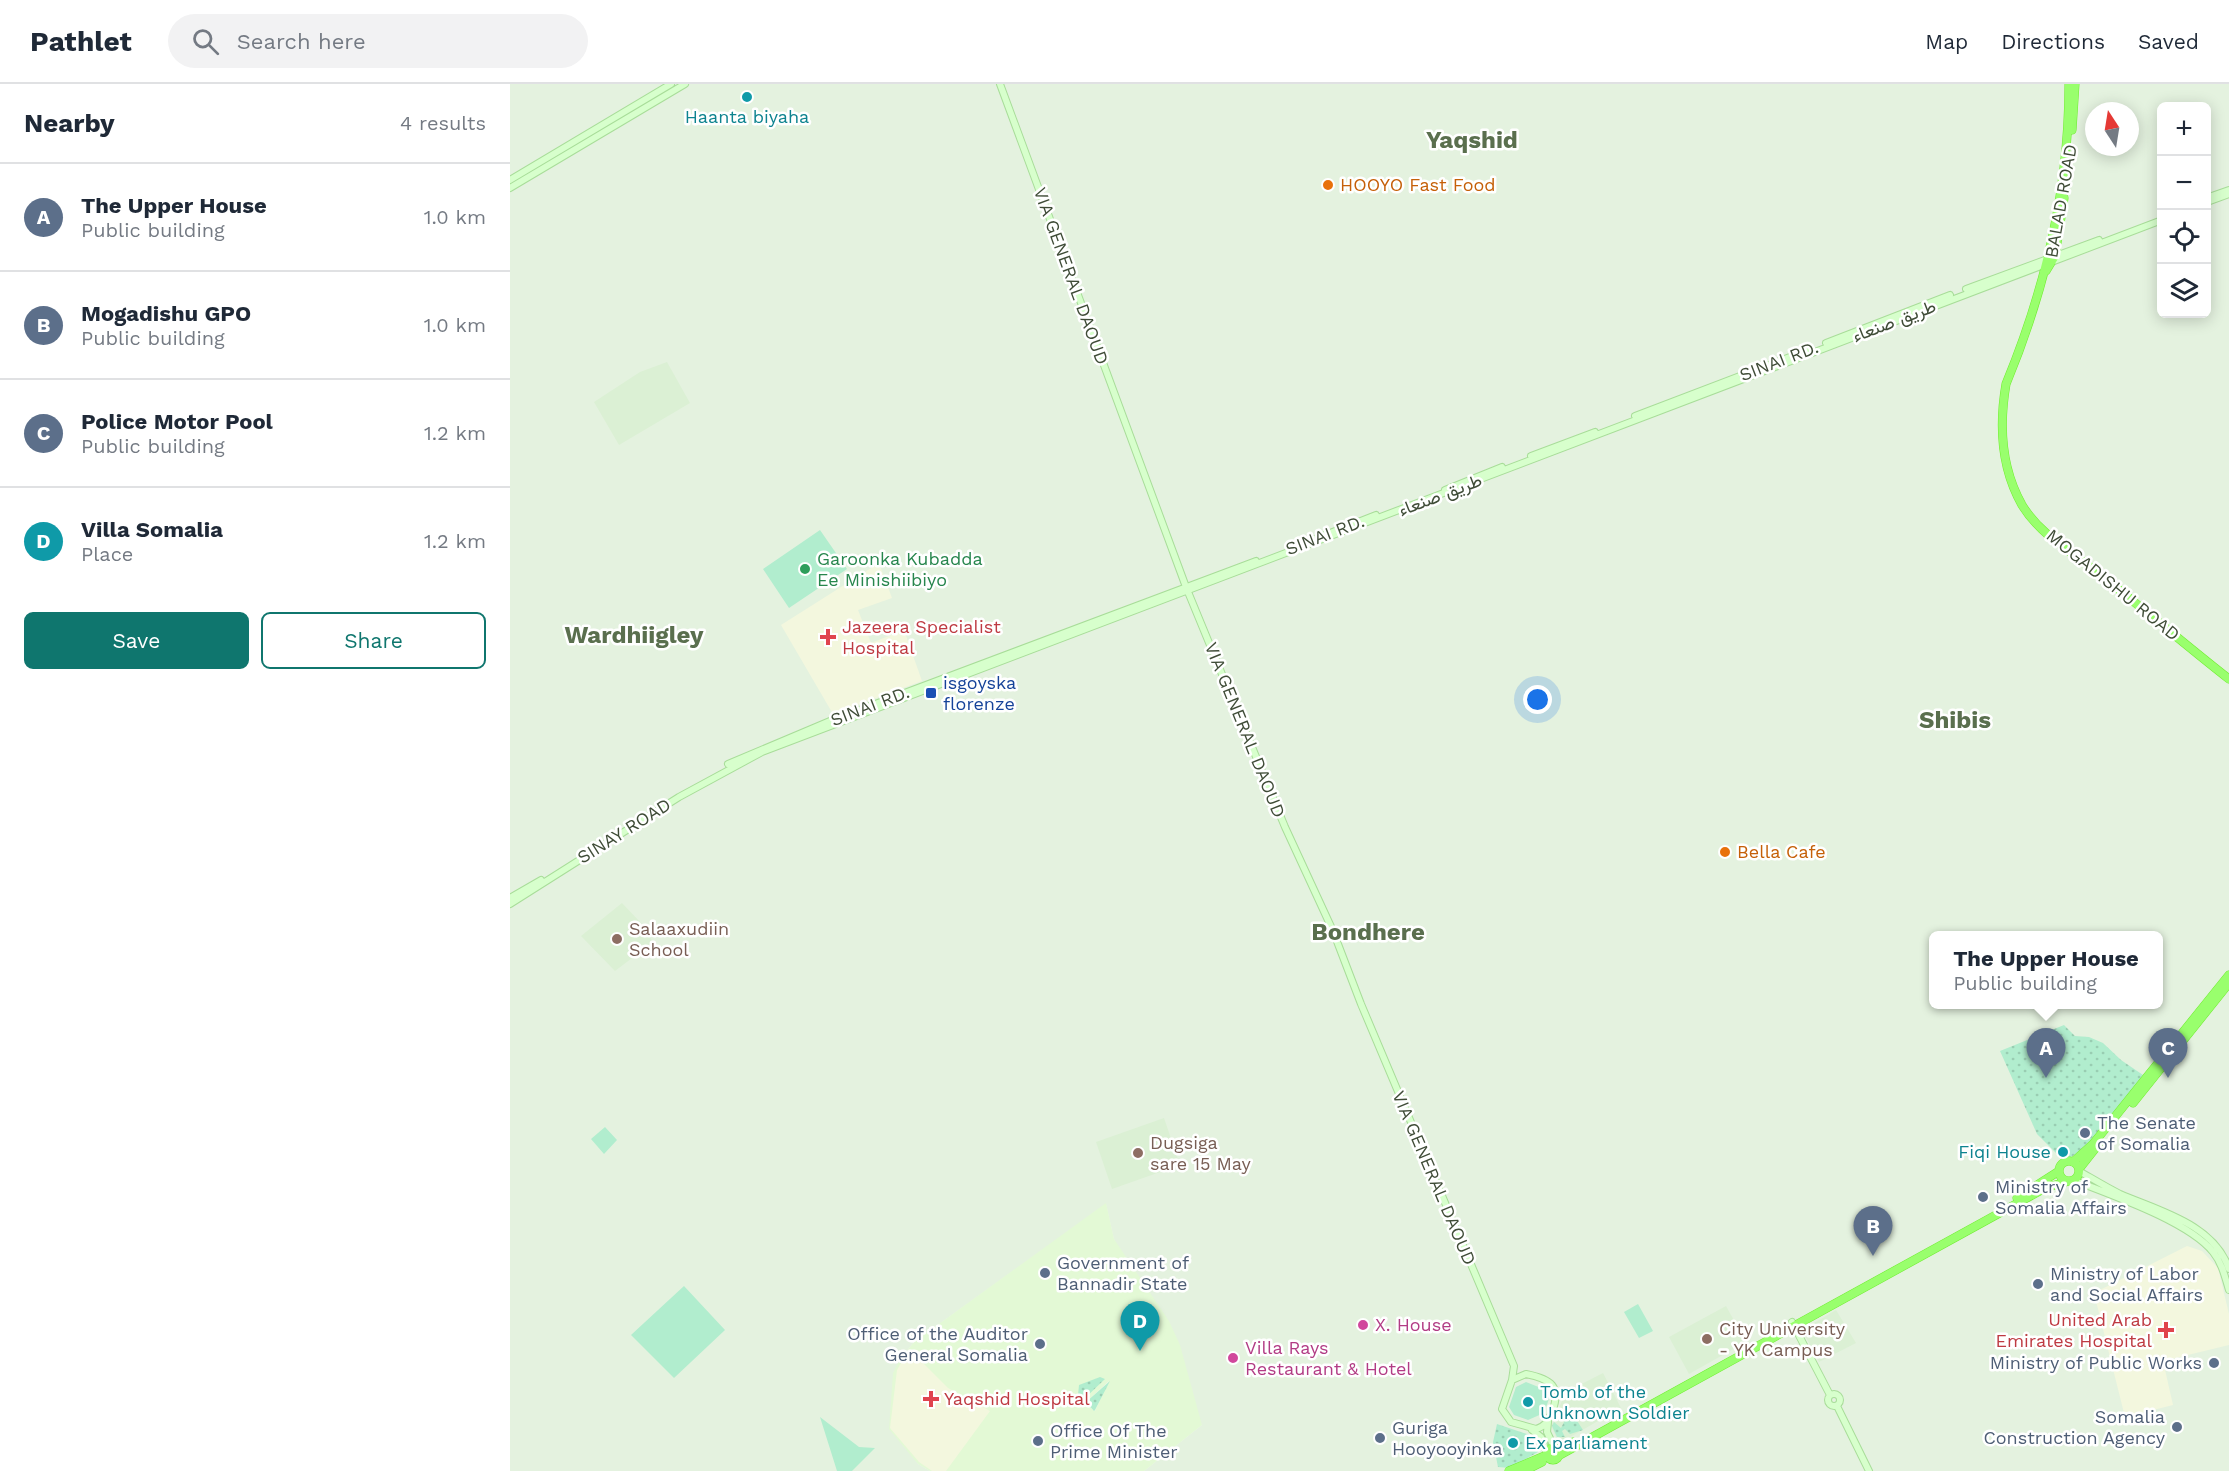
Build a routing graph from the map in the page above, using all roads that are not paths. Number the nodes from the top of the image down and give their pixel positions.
1 (671, 84) edge
2 (685, 84) edge
3 (1000, 84) edge
4 (2069, 84) edge
5 (2075, 84) edge
6 (510, 180) edge
7 (510, 188) edge
8 (2229, 189) edge
9 (2229, 194) edge
10 (2211, 198) edge
11 (2211, 199) edge
12 (2157, 220) edge
13 (2049, 262) junction
14 (1187, 589) junction
15 (2229, 679) edge
16 (871, 708) junction
17 (720, 773) joint
18 (640, 819) junction
19 (510, 898) edge
20 (510, 903) edge
21 (2229, 975) edge
22 (2229, 983) edge
23 (2213, 999) junction
24 (2077, 1167) junction
25 (2059, 1171) junction
26 (2071, 1180) junction
27 (2191, 1229) junction
28 (2227, 1271) edge
29 (2229, 1290) edge
30 (1793, 1324) junction
31 (1514, 1366) junction
32 (1529, 1374) junction
33 (1512, 1380) junction
34 (1548, 1422) junction
35 (1529, 1429) junction
36 (1556, 1451) junction
37 (1547, 1456) junction
38 (1509, 1471) edge
39 (1524, 1471) edge
40 (1869, 1471) edge

1 - 6 main road
2 - 7 main road
3 - 14 main road, VIA GENERAL DAOUD
4 - 13 highway, BALAD ROAD
5 - 13 highway, BALAD ROAD
8 - 10 main road
9 - 11 main road
12 - 13 main road
13 - 14 main road, طريق صنعاء
13 - 15 highway, MOGADISHU ROAD
14 - 16 main road, طريق صنعاء
14 - 31 main road, VIA GENERAL DAOUD
16 - 17 main road, طريق صنعاء
16 - 18 main road, SINAI RD.
17 - 18 main road, SINAY ROAD
18 - 19 main road, SINAI RD.
18 - 20 main road, SINAY ROAD
21 - 23 highway
22 - 23 highway
23 - 24 highway
24 - 25 highway
24 - 26 highway
24 - 27 main road
25 - 26 highway
25 - 30 highway
26 - 27 main road
26 - 30 highway
27 - 28 main road
28 - 29 main road
30 - 36 highway
30 - 40 main road
31 - 32 main road
31 - 33 main road
32 - 33 main road
32 - 34 main road
33 - 35 main road
34 - 35 main road
34 - 36 main road
35 - 37 main road
36 - 37 highway
37 - 38 highway
37 - 39 highway

